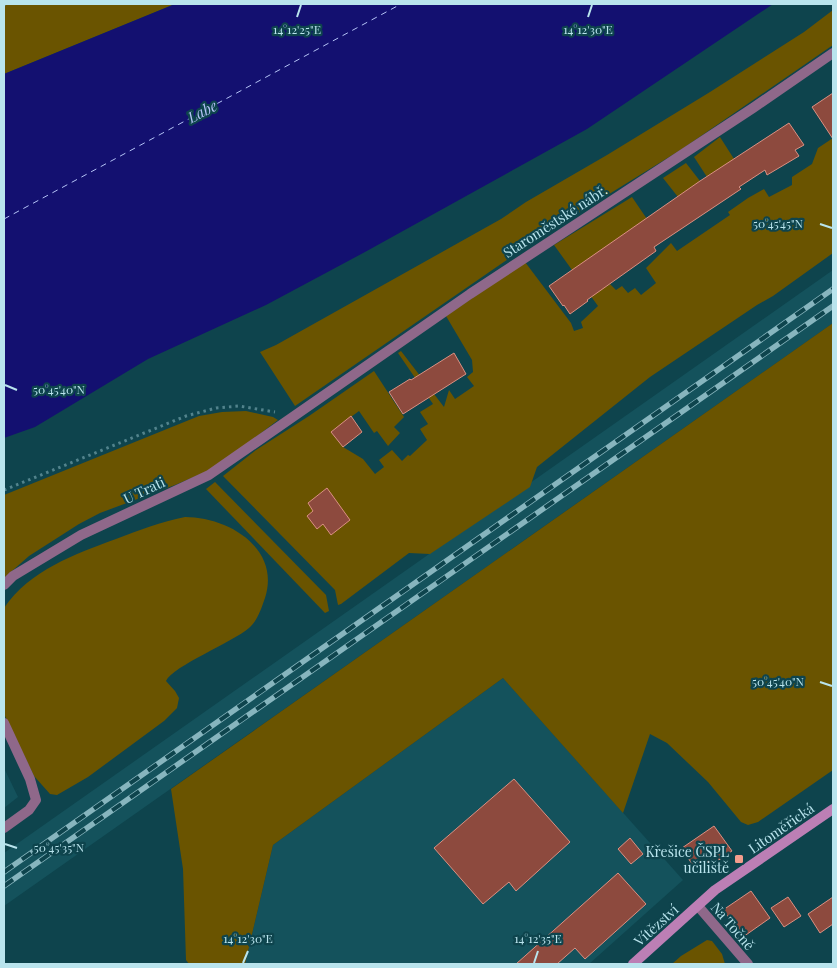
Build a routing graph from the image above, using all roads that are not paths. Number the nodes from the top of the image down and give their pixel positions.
1 (833, 53) edge
2 (294, 417) joint
3 (4, 585) edge
4 (4, 723) edge
5 (833, 809) edge
6 (4, 828) edge
7 (698, 906) junction
8 (633, 964) edge
9 (748, 964) edge

1 - 2 street, Staroměstské nábř.
2 - 3 street, U Trati
4 - 6 street
5 - 7 main road, Litoměřická
7 - 8 main road, Vítězství
7 - 9 street, Na Točně

